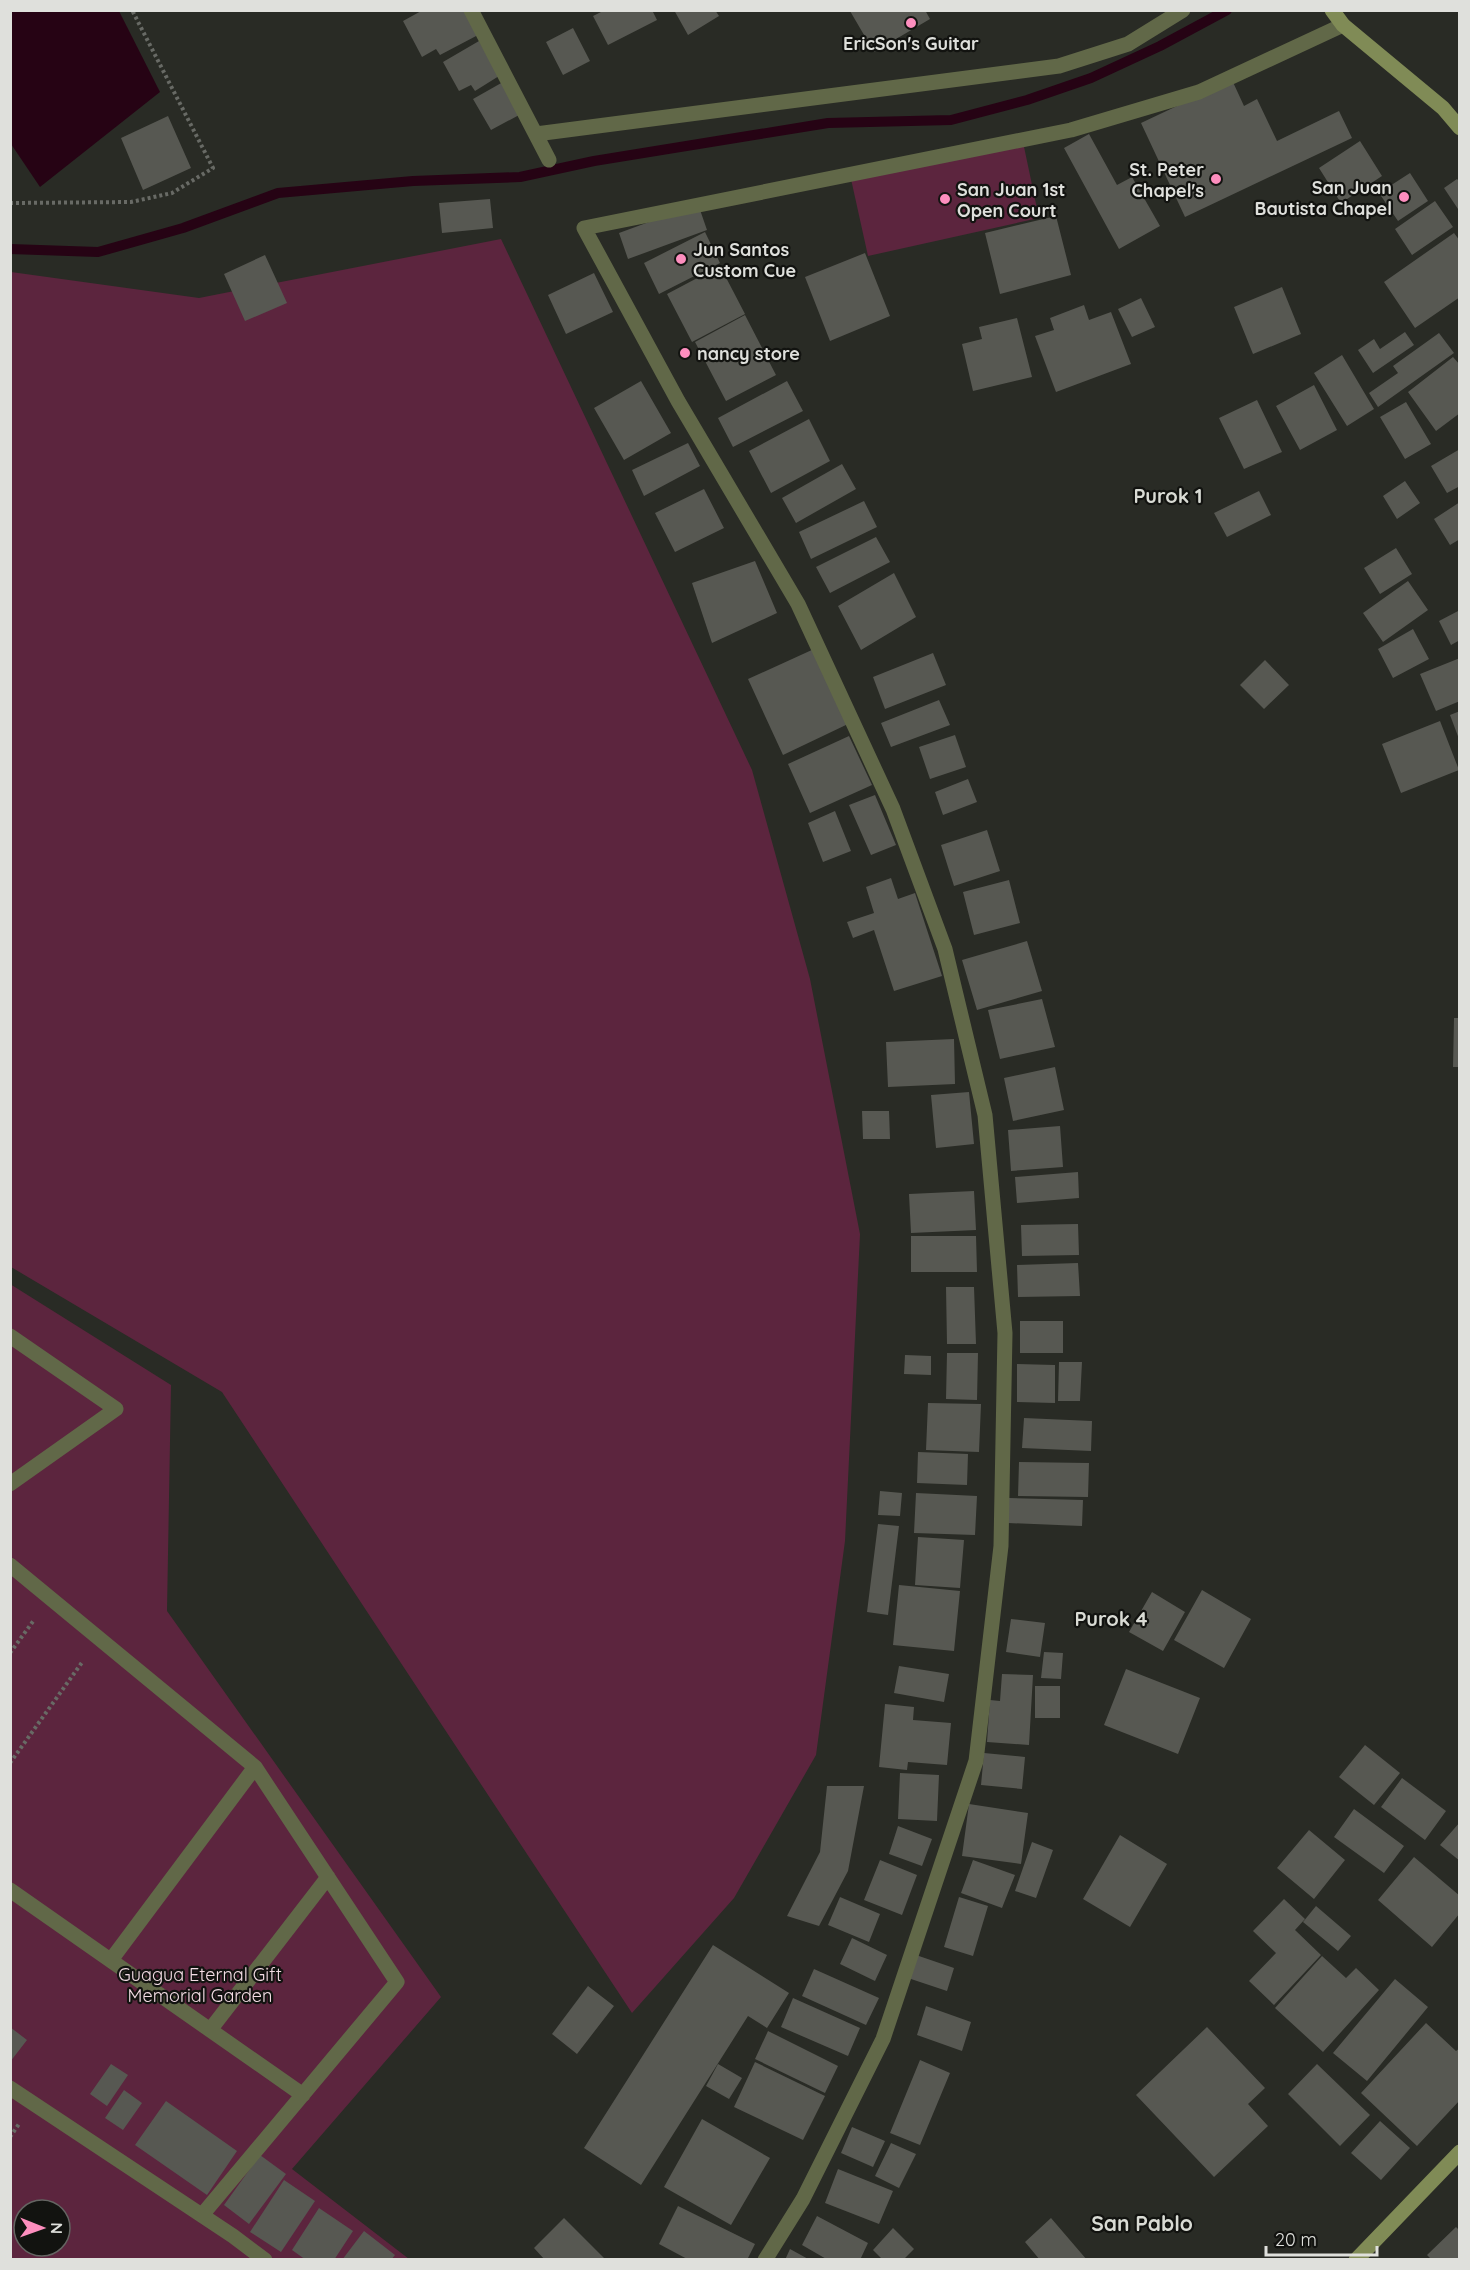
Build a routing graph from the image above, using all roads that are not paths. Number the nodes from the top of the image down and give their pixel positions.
1 (471, 10) edge
2 (1183, 10) edge
3 (1332, 10) edge
4 (1343, 25) junction
5 (1460, 128) edge
6 (536, 134) junction
7 (549, 160) dead end
8 (10, 1336) edge
9 (10, 1484) edge
10 (10, 1565) edge
11 (255, 1767) junction
12 (327, 1877) junction
13 (10, 1890) edge
14 (111, 1960) junction
15 (210, 2030) junction
16 (10, 2088) edge
17 (303, 2095) junction
18 (1460, 2152) edge
19 (202, 2215) junction
20 (265, 2259) edge
21 (765, 2259) edge
22 (1356, 2259) edge

1 - 6 street
2 - 6 street
3 - 4 main road
4 - 5 main road
4 - 21 street
6 - 7 street
8 - 9 street
10 - 11 street
11 - 12 street
11 - 14 street
12 - 15 street
12 - 17 street
13 - 14 street
14 - 15 street
15 - 17 street
16 - 19 street
17 - 19 street
18 - 22 main road
19 - 20 street

